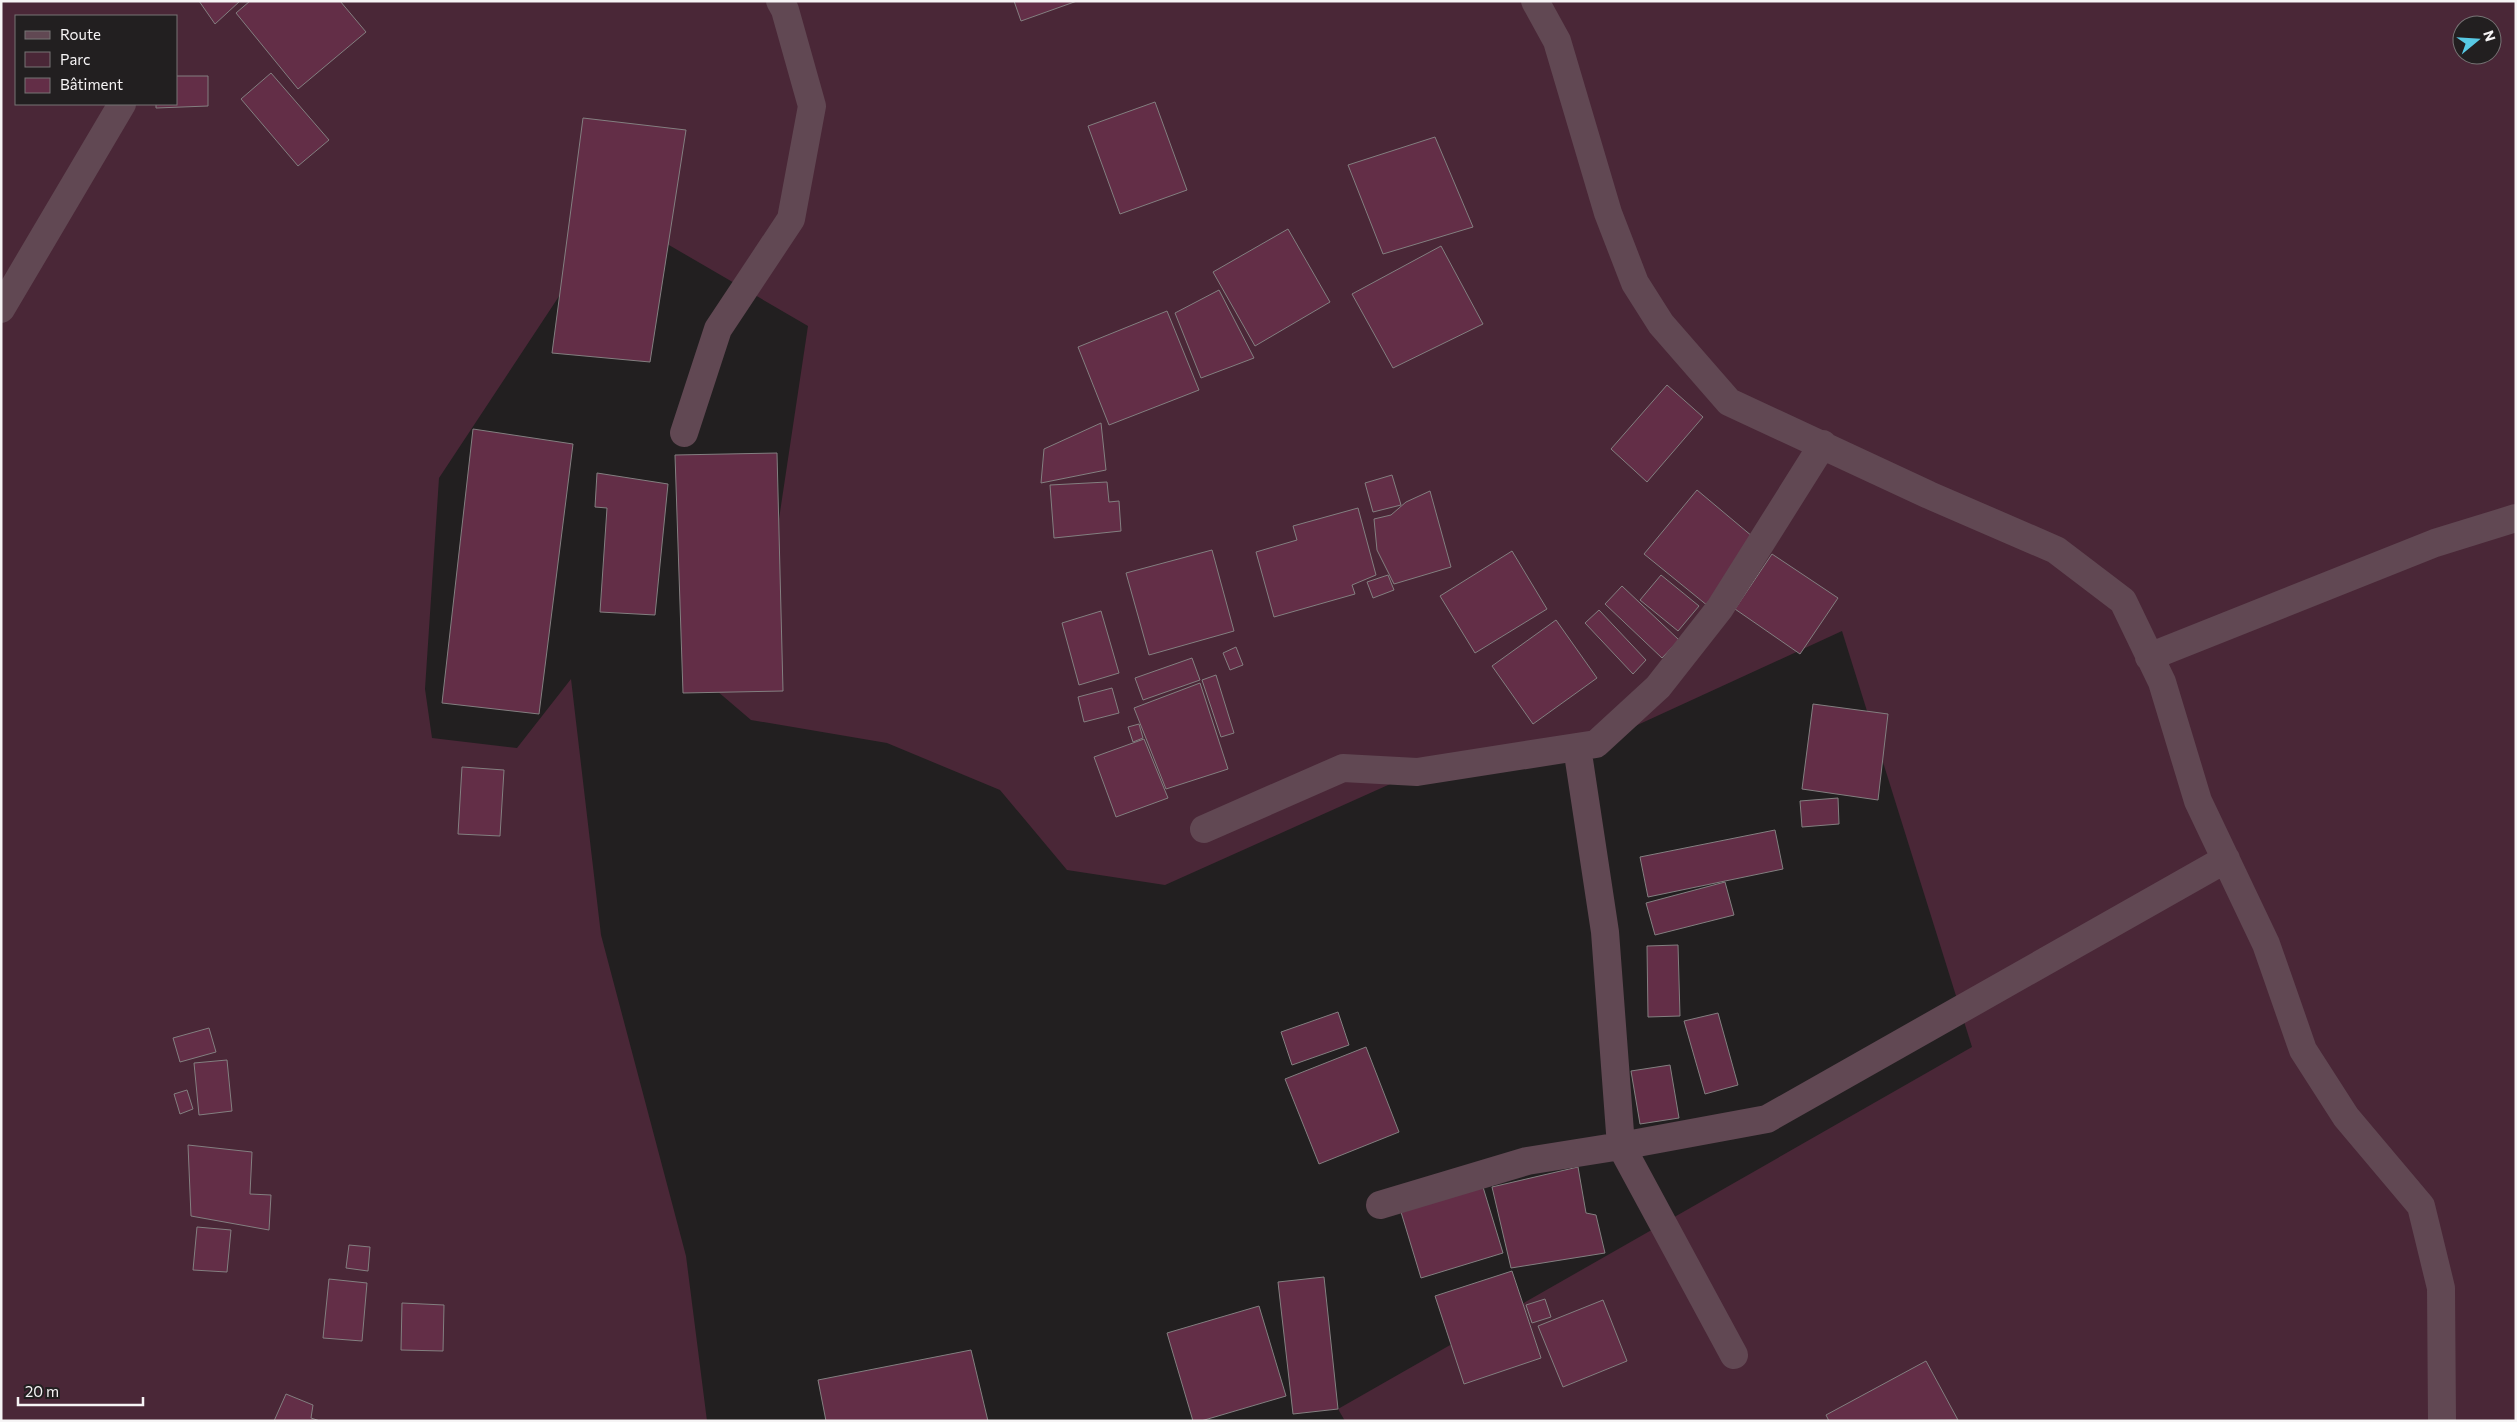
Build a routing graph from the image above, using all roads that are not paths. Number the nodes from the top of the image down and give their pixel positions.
1 (780, 1) edge
2 (1535, 1) edge
3 (121, 105) edge
4 (1, 309) edge
5 (684, 433) dead end
6 (1823, 444) junction
7 (2516, 518) edge
8 (2149, 657) junction
9 (1577, 747) junction
10 (1204, 829) dead end
11 (2226, 859) junction
12 (1622, 1146) junction
13 (1380, 1205) dead end
14 (1734, 1355) dead end
15 (2442, 1421) edge

1 - 5 street
2 - 6 street
3 - 4 street
6 - 8 street
6 - 9 street
7 - 8 street
8 - 11 street
9 - 10 street
9 - 12 street
11 - 12 street
11 - 15 street
12 - 13 street
12 - 14 street

